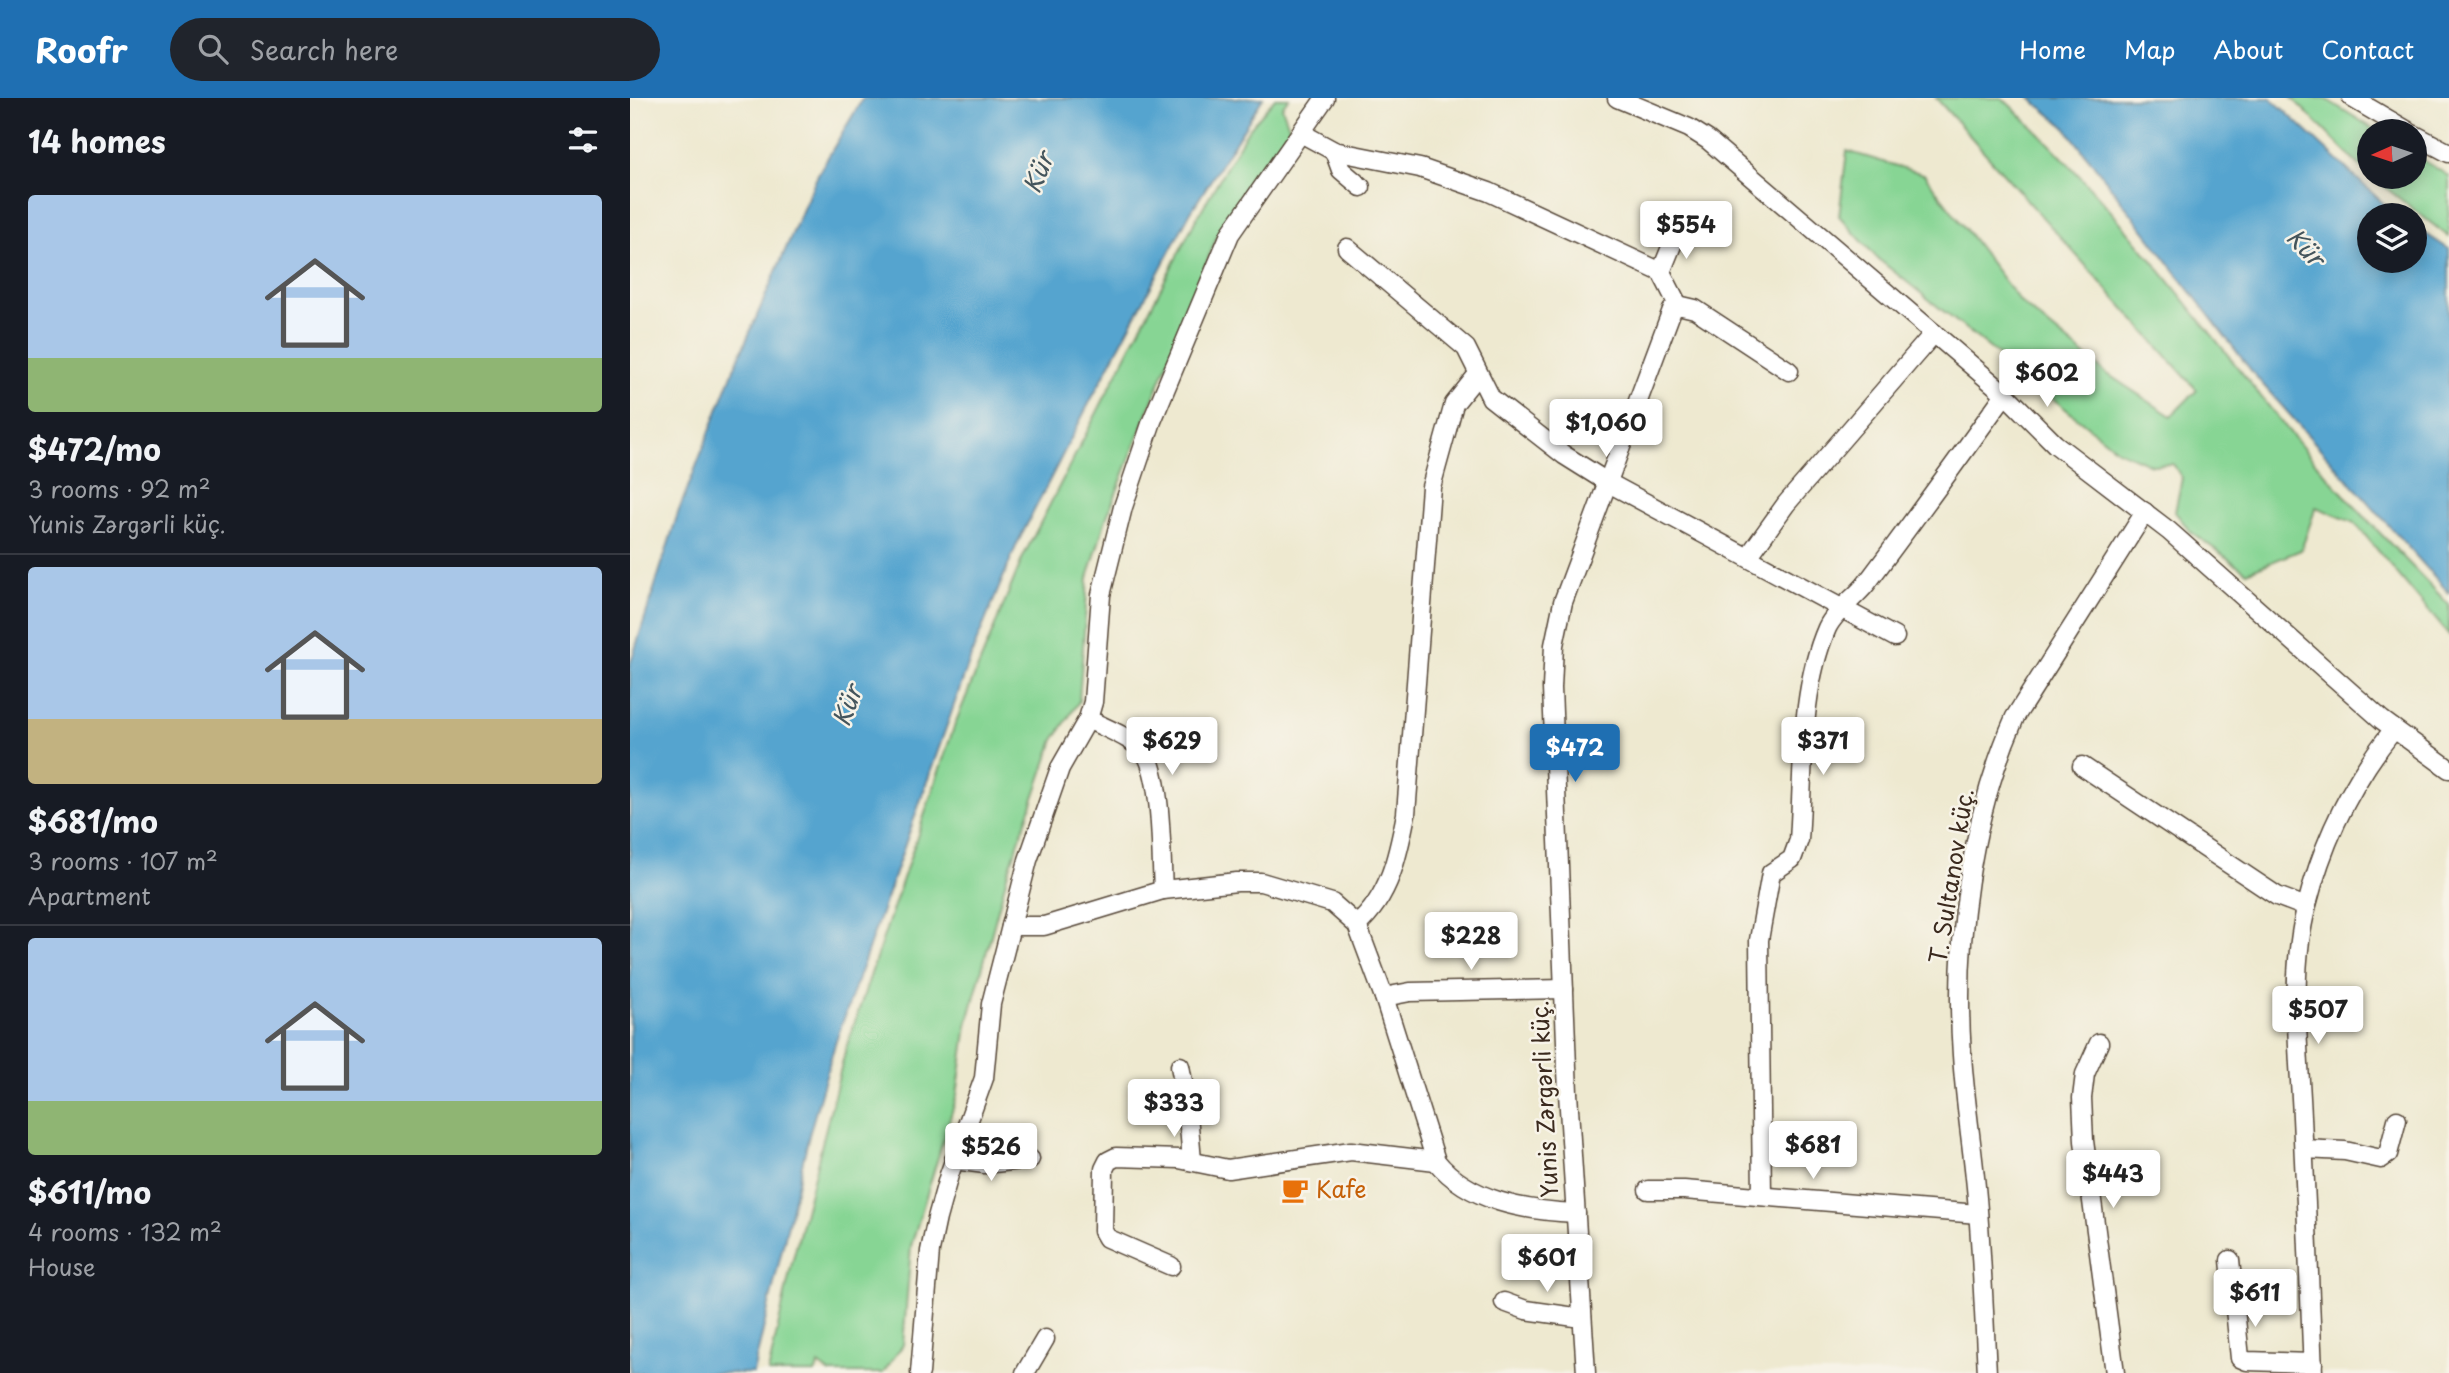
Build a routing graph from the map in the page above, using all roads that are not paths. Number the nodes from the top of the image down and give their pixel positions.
1 (1325, 98) edge
2 (1617, 98) edge
3 (2352, 98) edge
4 (2388, 119) edge
5 (1301, 133) junction
6 (2427, 141) edge
7 (1334, 151) junction
8 (2449, 153) edge
9 (1361, 187) dead end
10 (1676, 235) dead end
11 (1347, 248) dead end
12 (1661, 272) junction
13 (1678, 305) junction
14 (1934, 333) junction
15 (1788, 371) dead end
16 (1478, 374) junction
17 (2005, 394) junction
18 (1607, 482) junction
19 (2145, 512) junction
20 (1748, 557) junction
21 (1844, 608) junction
22 (1895, 637) dead end
23 (1088, 719) junction
24 (2393, 729) junction
25 (2082, 766) dead end
26 (2449, 769) edge
27 (1163, 890) junction
28 (2306, 907) junction
29 (1357, 925) junction
30 (1011, 926) junction
31 (1564, 989) junction
32 (1384, 996) junction
33 (2099, 1044) dead end
34 (1180, 1066) dead end
35 (2397, 1120) dead end
36 (2304, 1150) junction
37 (1030, 1159) dead end
38 (954, 1160) junction
39 (1192, 1161) junction
40 (1436, 1161) junction
41 (1647, 1190) dead end
42 (1762, 1196) junction
43 (1576, 1213) junction
44 (1978, 1214) junction
45 (2230, 1260) dead end
46 (1171, 1266) dead end
47 (1504, 1302) dead end
48 (1582, 1318) junction
49 (1045, 1339) dead end
50 (2313, 1368) edge
51 (920, 1373) edge
52 (1026, 1373) edge
53 (1586, 1373) edge
54 (1987, 1373) edge
55 (2115, 1373) edge

1 - 5 street
2 - 14 street
3 - 4 street
5 - 7 street
5 - 23 street
6 - 8 street
7 - 9 street
7 - 12 street
10 - 12 street
11 - 16 street
12 - 13 street
13 - 15 street
13 - 18 street, Yunis Zərgərli küç.
14 - 17 street
14 - 20 street
16 - 18 street
16 - 29 street
17 - 19 street
17 - 21 street
18 - 20 street
18 - 31 street, Yunis Zərgərli küç.
19 - 24 street
19 - 44 street, T. Sultanov küç.
20 - 21 street
21 - 22 street
21 - 42 street
23 - 27 street
23 - 30 street
24 - 26 street
24 - 28 street
25 - 28 street
27 - 29 street
27 - 30 street
28 - 36 street
29 - 32 street
30 - 38 street
31 - 32 street
31 - 43 street, Yunis Zərgərli küç.
32 - 40 street
33 - 55 street
34 - 39 street
35 - 36 street
36 - 50 street
37 - 38 street
38 - 51 street
39 - 40 street
39 - 46 street
40 - 43 street
41 - 42 street
42 - 44 street
43 - 48 street, Yunis Zərgərli küç.
44 - 54 street, T. Sultanov küç.
45 - 50 street
47 - 48 street
48 - 53 street, Yunis Zərgərli küç.
49 - 52 street

